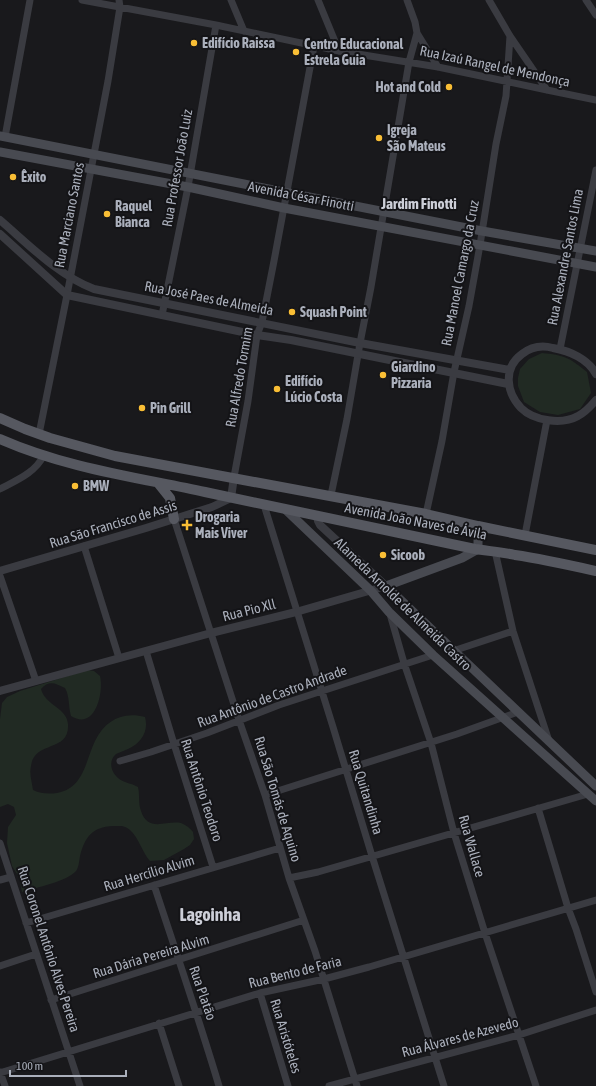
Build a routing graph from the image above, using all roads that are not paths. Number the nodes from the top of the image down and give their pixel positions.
1 (30, 0) edge
2 (82, 0) edge
3 (231, 0) edge
4 (318, 0) edge
5 (407, 0) edge
6 (489, 0) edge
7 (586, 0) edge
8 (120, 4) edge
9 (596, 15) edge
10 (216, 25) junction
11 (244, 31) junction
12 (417, 33) junction
13 (510, 36) junction
14 (314, 46) junction
15 (339, 51) junction
16 (410, 62) junction
17 (438, 67) junction
18 (506, 82) junction
19 (547, 90) junction
20 (596, 100) edge
21 (3, 137) edge
22 (0, 152) edge
23 (94, 154) junction
24 (91, 168) junction
25 (596, 170) edge
26 (190, 174) junction
27 (188, 187) junction
28 (287, 193) junction
29 (284, 208) junction
30 (384, 211) junction
31 (0, 220) edge
32 (381, 226) junction
33 (482, 231) junction
34 (0, 234) edge
35 (480, 245) junction
36 (581, 248) junction
37 (596, 251) edge
38 (578, 264) junction
39 (596, 267) edge
40 (70, 277) junction
41 (67, 295) junction
42 (166, 303) junction
43 (162, 315) junction
44 (262, 322) junction
45 (257, 335) junction
46 (360, 343) junction
47 (560, 349) junction
48 (358, 354) junction
49 (457, 360) junction
50 (510, 370) junction
51 (454, 372) junction
52 (596, 374) edge
53 (508, 384) junction
54 (596, 400) edge
55 (0, 418) edge
56 (547, 420) junction
57 (39, 434) junction
58 (0, 439) edge
59 (44, 455) junction
60 (234, 478) junction
61 (158, 483) junction
62 (0, 489) edge
63 (331, 496) junction
64 (231, 498) junction
65 (264, 505) junction
66 (286, 510) junction
67 (426, 514) junction
68 (317, 516) junction
69 (174, 518) junction
70 (478, 526) junction
71 (525, 535) junction
72 (84, 546) junction
73 (478, 549) junction
74 (596, 550) edge
75 (495, 551) junction
76 (596, 570) edge
77 (0, 571) edge
78 (0, 576) edge
79 (386, 586) junction
80 (371, 591) junction
81 (296, 612) junction
82 (389, 612) junction
83 (513, 631) junction
84 (212, 633) junction
85 (453, 651) junction
86 (146, 652) junction
87 (433, 655) junction
88 (119, 658) junction
89 (404, 663) junction
90 (36, 681) junction
91 (0, 691) edge
92 (321, 691) junction
93 (518, 712) junction
94 (501, 717) junction
95 (239, 720) junction
96 (430, 743) junction
97 (550, 743) junction
98 (174, 744) junction
99 (120, 761) dead end
100 (346, 770) junction
101 (596, 786) edge
102 (588, 794) junction
103 (265, 795) junction
104 (596, 801) edge
105 (538, 808) junction
106 (454, 833) junction
107 (0, 843) edge
108 (280, 848) junction
109 (372, 856) junction
110 (213, 867) junction
111 (11, 877) junction
112 (289, 878) junction
113 (0, 880) edge
114 (154, 885) junction
115 (596, 900) edge
116 (568, 908) junction
117 (304, 920) junction
118 (26, 923) junction
119 (485, 933) junction
120 (36, 954) junction
121 (404, 957) junction
122 (178, 961) junction
123 (0, 966) edge
124 (324, 980) junction
125 (596, 992) edge
126 (260, 993) junction
127 (51, 1000) junction
128 (596, 1010) edge
129 (197, 1013) junction
130 (160, 1023) junction
131 (519, 1035) junction
132 (69, 1052) junction
133 (435, 1058) junction
134 (0, 1073) edge
135 (355, 1078) junction
136 (5, 1086) edge
137 (80, 1086) edge
138 (179, 1086) edge
139 (219, 1086) edge
140 (288, 1086) edge
141 (329, 1086) edge
142 (357, 1086) edge
143 (444, 1086) edge
144 (536, 1086) edge

1 - 21 street
2 - 8 street, Rua Izaú Rangel de Mendonça
3 - 11 street
4 - 15 street
5 - 12 street
6 - 13 street
7 - 9 street
8 - 10 street, Rua Izaú Rangel de Mendonça
8 - 23 street, Rua Marciano Santos
10 - 11 street, Rua Izaú Rangel de Mendonça
10 - 26 street, Rua Professor João Luiz
11 - 14 street, Rua Izaú Rangel de Mendonça
12 - 16 street
12 - 17 street
13 - 18 street, Rua Manoel Camargo da Cruz
13 - 19 street
14 - 15 street, Rua Izaú Rangel de Mendonça
14 - 28 street, Rua Alfredo Tormim
15 - 16 street, Rua Izaú Rangel de Mendonça
16 - 17 street, Rua Izaú Rangel de Mendonça
16 - 30 street
17 - 18 street, Rua Izaú Rangel de Mendonça
18 - 19 street, Rua Izaú Rangel de Mendonça
18 - 33 street, Rua Manoel Camargo da Cruz
19 - 20 street, Rua Izaú Rangel de Mendonça
21 - 23 main road, Avenida César Finotti
22 - 24 main road, Avenida César Finotti
23 - 24 street, Rua Marciano Santos
23 - 26 main road, Avenida César Finotti
24 - 27 main road, Avenida César Finotti
24 - 40 street, Rua Marciano Santos
25 - 36 street, Rua Alexandre Santos Lima
26 - 27 street, Rua Professor João Luiz
26 - 28 main road, Avenida César Finotti
27 - 29 main road, Avenida César Finotti
27 - 42 street, Rua Professor João Luiz
28 - 29 street, Rua Alfredo Tormim
28 - 30 main road, Avenida César Finotti
29 - 32 main road, Avenida César Finotti
29 - 44 street, Rua Alfredo Tormim
30 - 32 street
30 - 33 main road, Avenida César Finotti
31 - 40 street, Rua José Paes de Almeida
32 - 35 main road, Avenida César Finotti
32 - 46 street
33 - 35 street, Rua Manoel Camargo da Cruz
33 - 36 main road, Avenida César Finotti
34 - 41 street
35 - 38 main road, Avenida César Finotti
35 - 49 street, Rua Manoel Camargo da Cruz
36 - 37 main road, Avenida César Finotti
36 - 38 street, Rua Alexandre Santos Lima
38 - 39 main road, Avenida César Finotti
38 - 47 street, Rua Alexandre Santos Lima
40 - 41 street, Rua Marciano Santos
40 - 42 street, Rua José Paes de Almeida
41 - 43 street, Rua José Paes de Almeida
41 - 57 street, Rua Marciano Santos
42 - 43 street, Rua Professor João Luiz
42 - 44 street, Rua José Paes de Almeida
43 - 45 street, Rua José Paes de Almeida
44 - 45 street, Rua Alfredo Tormim
44 - 46 street, Rua José Paes de Almeida
45 - 48 street, Rua José Paes de Almeida
45 - 60 street, Rua Alfredo Tormim
46 - 48 street
46 - 49 street, Rua José Paes de Almeida
47 - 50 street
47 - 52 street
48 - 51 street, Rua José Paes de Almeida
48 - 63 street
49 - 50 street, Rua José Paes de Almeida
49 - 51 street, Rua Manoel Camargo da Cruz
50 - 53 street
51 - 53 street, Rua José Paes de Almeida
51 - 67 street, Rua Manoel Camargo da Cruz
53 - 56 street
54 - 56 street
55 - 57 main road, Avenida João Naves de Ávila
56 - 71 street
57 - 60 main road, Avenida João Naves de Ávila
58 - 59 main road, Avenida João Naves de Ávila
59 - 61 main road, Avenida João Naves de Ávila
59 - 62 street
60 - 63 main road, Avenida João Naves de Ávila
60 - 64 street
61 - 64 main road, Avenida João Naves de Ávila
61 - 69 main road
63 - 67 main road, Avenida João Naves de Ávila
64 - 65 main road, Avenida João Naves de Ávila
64 - 69 street, Rua São Francisco de Assis
65 - 66 main road, Avenida João Naves de Ávila
65 - 81 street, Rua Quitandinha
66 - 68 main road, Avenida João Naves de Ávila
66 - 80 main road, Alameda Arnolde de Almeida Castro
67 - 70 main road, Avenida João Naves de Ávila
68 - 73 main road, Avenida João Naves de Ávila
68 - 79 street, Alameda Arnolde de Almeida Castro
69 - 72 street, Rua São Francisco de Assis
69 - 84 street, Rua São Tomás de Aquino
70 - 71 main road, Avenida João Naves de Ávila
70 - 73 main road
71 - 74 main road, Avenida João Naves de Ávila
72 - 77 street, Rua São Francisco de Assis
72 - 88 street
73 - 75 main road, Avenida João Naves de Ávila
73 - 79 main road, Rua Pio Xll
75 - 76 main road, Avenida João Naves de Ávila
75 - 83 street
78 - 90 street
79 - 80 street, Rua Pio Xll
79 - 85 main road, Alameda Arnolde de Almeida Castro
80 - 81 street, Rua Pio Xll
80 - 82 main road, Alameda Arnolde de Almeida Castro
81 - 84 street, Rua Pio Xll
81 - 92 street, Rua Quitandinha
82 - 87 main road, Alameda Arnolde de Almeida Castro
82 - 89 street, Rua Wallace
83 - 85 street
83 - 97 street
84 - 86 street, Rua Pio Xll
84 - 95 street, Rua São Tomás de Aquino
85 - 93 main road, Alameda Arnolde de Almeida Castro
86 - 88 street, Rua Pio Xll
86 - 98 street, Rua Antônio Teodoro
87 - 89 street, Rua Antônio de Castro Andrade
87 - 94 main road, Alameda Arnolde de Almeida Castro
88 - 90 street, Rua Pio Xll
89 - 92 street, Rua Antônio de Castro Andrade
89 - 96 street, Rua Wallace
90 - 91 street, Rua Pio Xll
92 - 95 street, Rua Antônio de Castro Andrade
92 - 100 street, Rua Quitandinha
93 - 94 street
93 - 97 main road, Alameda Arnolde de Almeida Castro
94 - 96 street
94 - 102 main road, Alameda Arnolde de Almeida Castro
95 - 98 street, Rua Antônio de Castro Andrade
95 - 103 street, Rua São Tomás de Aquino
96 - 100 street
96 - 106 street, Rua Wallace
97 - 101 main road, Alameda Arnolde de Almeida Castro
98 - 99 street, Rua Antônio de Castro Andrade
98 - 110 street, Rua Antônio Teodoro
100 - 103 street
100 - 109 street, Rua Quitandinha
102 - 104 main road, Alameda Arnolde de Almeida Castro
102 - 105 street
103 - 108 street, Rua São Tomás de Aquino
105 - 106 street
105 - 116 street
106 - 109 street
106 - 119 street, Rua Wallace
107 - 111 street, Rua Coronel Antônio Alves Pereira
108 - 110 street, Rua Hercílio Alvim
108 - 112 street, Rua São Tomás de Aquino
109 - 112 street
109 - 121 street, Rua Quitandinha
110 - 114 street, Rua Hercílio Alvim
111 - 113 street
111 - 118 street, Rua Coronel Antônio Alves Pereira
112 - 117 street, Rua São Tomás de Aquino
114 - 118 street, Rua Hercílio Alvim
114 - 122 street, Rua Platão
115 - 116 street, Rua Bento de Faria
116 - 119 street, Rua Bento de Faria
116 - 125 street
117 - 122 street, Rua Dária Pereira Alvim
117 - 124 street, Rua São Tomás de Aquino
118 - 120 street, Rua Coronel Antônio Alves Pereira
119 - 121 street, Rua Bento de Faria
119 - 131 street, Rua Wallace
120 - 123 street
120 - 127 street, Rua Coronel Antônio Alves Pereira
121 - 124 street, Rua Bento de Faria
121 - 133 street, Rua Quitandinha
122 - 127 street, Rua Dária Pereira Alvim
122 - 129 street, Rua Platão
124 - 126 street, Rua Bento de Faria
124 - 135 street, Rua São Tomás de Aquino
126 - 129 street, Rua Bento de Faria
126 - 140 street, Rua Aristóteles
127 - 132 street, Rua Coronel Antônio Alves Pereira
128 - 131 street, Rua Álvares de Azevedo
129 - 130 street, Rua Bento de Faria
129 - 139 street, Rua Platão
130 - 132 street, Rua Bento de Faria
130 - 138 street
131 - 133 street, Rua Álvares de Azevedo
131 - 144 street, Rua Wallace
132 - 134 street, Rua Bento de Faria
132 - 137 street, Rua Coronel Antônio Alves Pereira
133 - 135 street, Rua Álvares de Azevedo
133 - 143 street, Rua Quitandinha
134 - 136 street
135 - 141 street, Rua Álvares de Azevedo
135 - 142 street, Rua São Tomás de Aquino

